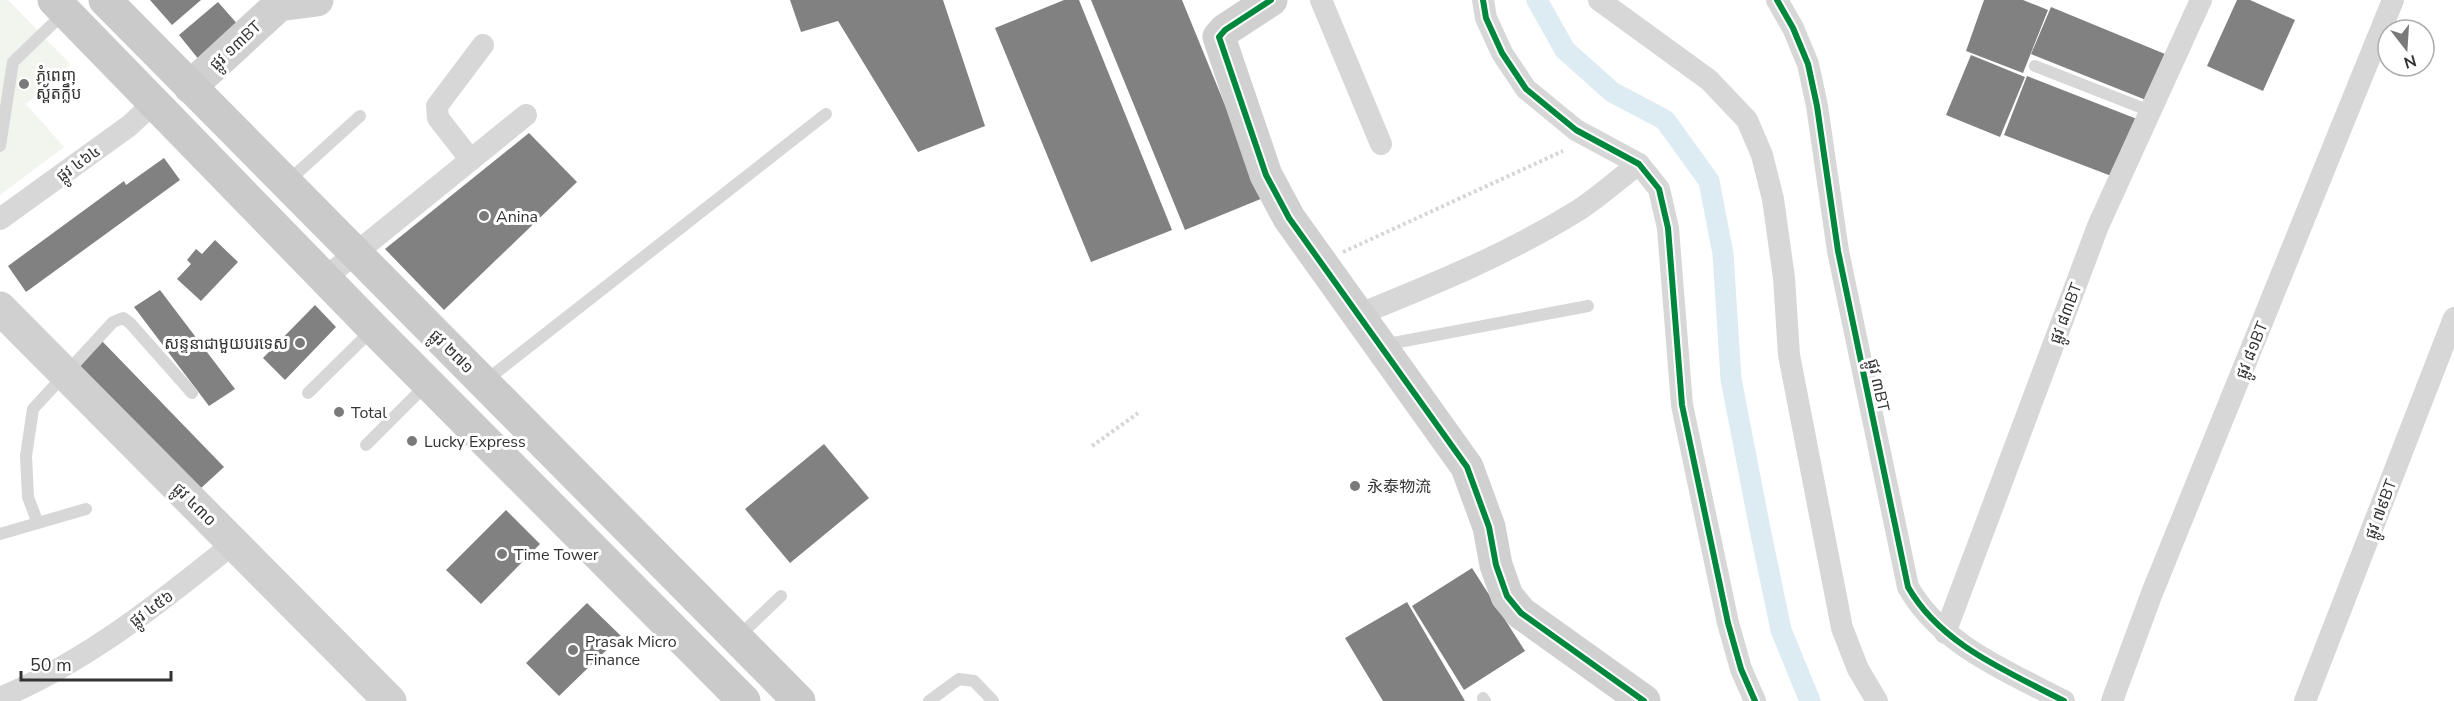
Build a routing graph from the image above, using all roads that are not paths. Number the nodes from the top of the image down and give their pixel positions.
1 (105, 0) edge
2 (317, 0) edge
3 (1271, 0) edge
4 (1321, 0) edge
5 (1483, 0) edge
6 (1599, 0) edge
7 (1777, 0) edge
8 (2201, 0) edge
9 (2392, 0) edge
10 (277, 3) edge
11 (60, 6) edge
12 (483, 45) dead end
13 (2035, 66) dead end
14 (190, 87) junction
15 (154, 103) junction
16 (2150, 111) junction
17 (825, 114) dead end
18 (526, 115) dead end
19 (360, 116) dead end
20 (1381, 144) dead end
21 (0, 146) edge
22 (470, 159) junction
23 (1639, 164) junction
24 (286, 184) junction
25 (1, 215) edge
26 (355, 254) junction
27 (325, 278) junction
28 (1588, 306) dead end
29 (0, 308) edge
30 (1360, 314) junction
31 (2454, 318) edge
32 (374, 329) junction
33 (1383, 345) junction
34 (65, 372) junction
35 (483, 382) junction
36 (428, 383) junction
37 (192, 393) dead end
38 (308, 393) dead end
39 (366, 445) dead end
40 (86, 509) dead end
41 (37, 522) junction
42 (0, 534) edge
43 (234, 543) junction
44 (781, 596) dead end
45 (1945, 633) junction
46 (737, 638) junction
47 (0, 698) edge
48 (390, 701) edge
49 (744, 701) edge
50 (799, 701) edge
51 (929, 701) edge
52 (993, 701) edge
53 (1644, 701) edge
54 (1755, 701) edge
55 (1877, 701) edge
56 (2064, 701) edge
57 (2112, 701) edge
58 (2305, 701) edge

1 - 14 main road, ផ្លូវ ២៧១
2 - 10 street, ផ្លូវ ១៣BT
3 - 30 street
4 - 20 street
5 - 23 street
6 - 55 street
7 - 45 street, ផ្លូវ ៣BT
8 - 16 street, ផ្លូវ ៨៣BT
9 - 57 street, ផ្លូវ ៨១BT
10 - 14 street, ផ្លូវ ១៣BT
11 - 15 main road
11 - 21 lane
12 - 22 street
13 - 16 lane
14 - 24 main road, ផ្លូវ ២៧១
15 - 25 street, ផ្លូវ ៤៦៤
15 - 27 main road
16 - 45 street, ផ្លូវ ៨៣BT
17 - 35 lane
18 - 22 street
19 - 24 lane
22 - 26 street
23 - 30 street
23 - 54 street
24 - 26 main road, ផ្លូវ ២៧១
26 - 27 street
26 - 35 main road, ផ្លូវ ២៧១
27 - 32 main road
28 - 33 lane
29 - 34 street, ផ្លូវ ៤៣០
30 - 33 street
31 - 58 street, ផ្លូវ ៧៩BT
32 - 36 main road
32 - 38 lane
33 - 53 street
34 - 37 lane
34 - 41 lane
34 - 43 street, ផ្លូវ ៤៣០
35 - 46 main road, ផ្លូវ ២៧១
36 - 39 lane
36 - 49 main road
40 - 41 lane
41 - 42 lane
43 - 47 street, ផ្លូវ ៤៥៦
43 - 48 street, ផ្លូវ ៤៣០
44 - 46 lane
45 - 56 street, ផ្លូវ ៣BT
46 - 50 main road, ផ្លូវ ២៧១
51 - 52 lane

